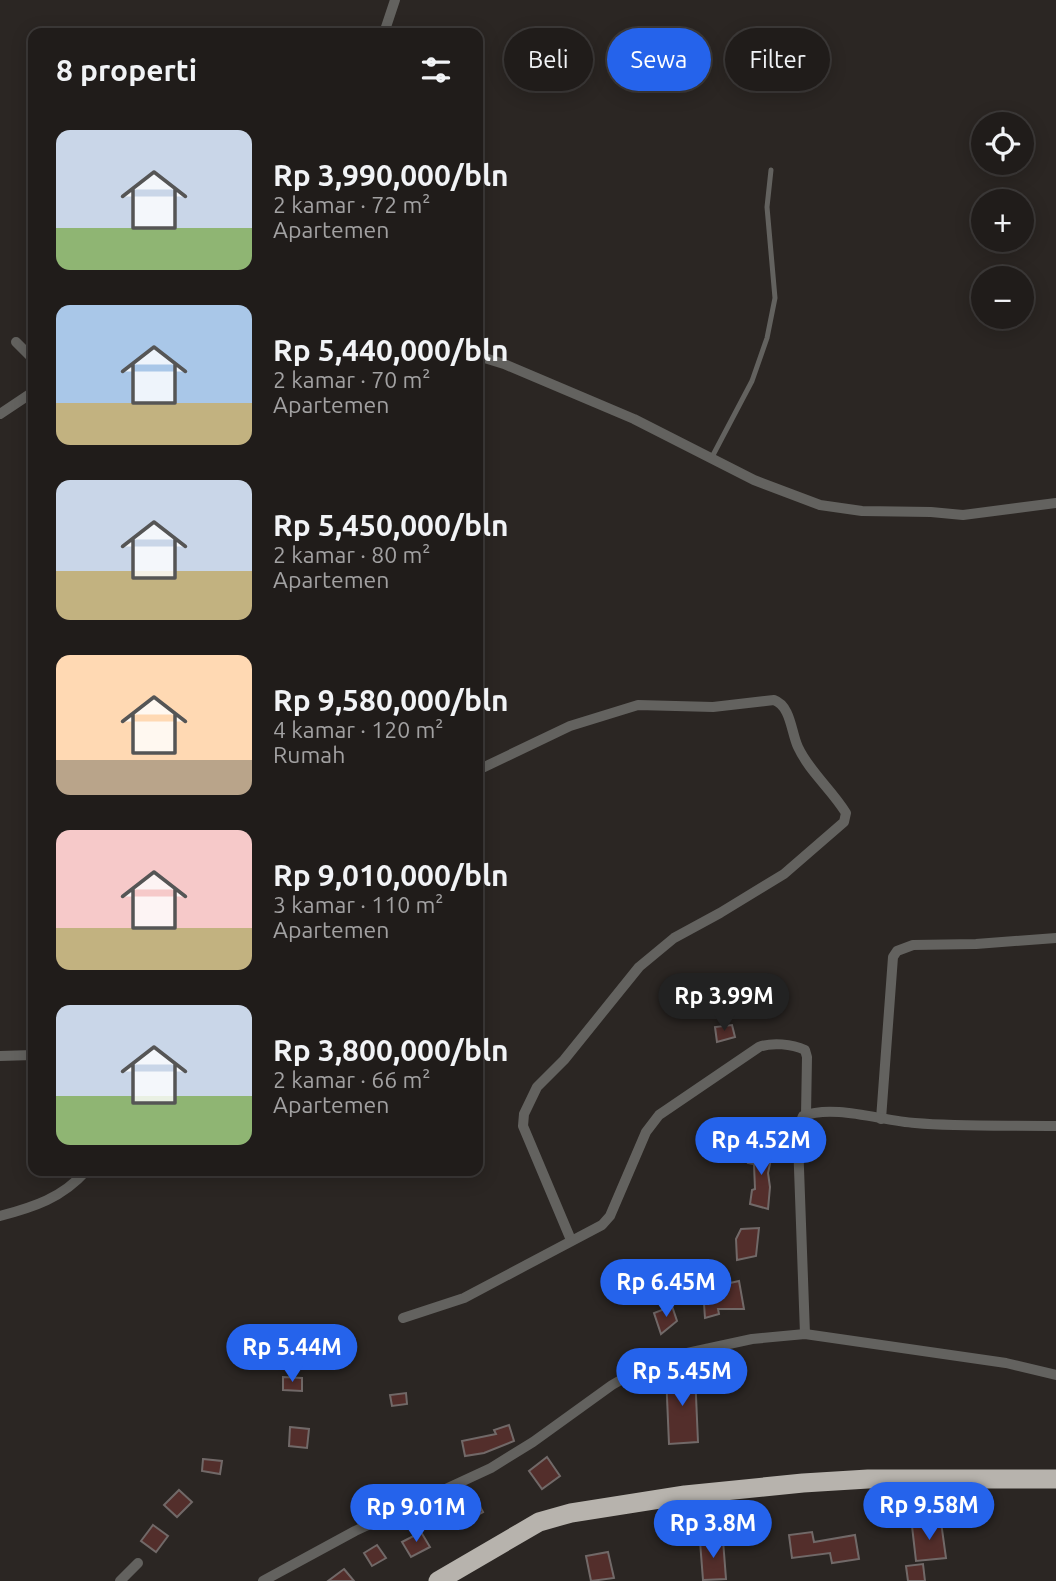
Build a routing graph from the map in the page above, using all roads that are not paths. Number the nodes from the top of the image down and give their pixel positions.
1 (395, 0) edge
2 (386, 28) edge
3 (771, 170) dead end
4 (16, 342) dead end
5 (28, 354) edge
6 (483, 358) edge
7 (28, 395) edge
8 (0, 414) edge
9 (712, 457) junction
10 (1056, 503) edge
11 (483, 768) edge
12 (1056, 939) edge
13 (28, 1055) edge
14 (0, 1056) edge
15 (806, 1115) junction
16 (881, 1119) junction
17 (1056, 1126) edge
18 (81, 1176) edge
19 (0, 1216) edge
20 (571, 1240) junction
21 (403, 1318) dead end
22 (804, 1334) junction
23 (1056, 1375) edge
24 (1056, 1479) edge
25 (138, 1563) dead end
26 (120, 1581) edge
27 (263, 1581) edge
28 (438, 1581) edge

1 - 2 street
3 - 9 lane
4 - 5 street
6 - 9 street
7 - 8 street
9 - 10 street
11 - 20 street
12 - 16 street
13 - 14 street
15 - 16 street
15 - 20 street
15 - 22 street
16 - 17 street
18 - 19 street
20 - 21 street
22 - 23 street
22 - 27 street
24 - 28 highway
25 - 26 street

